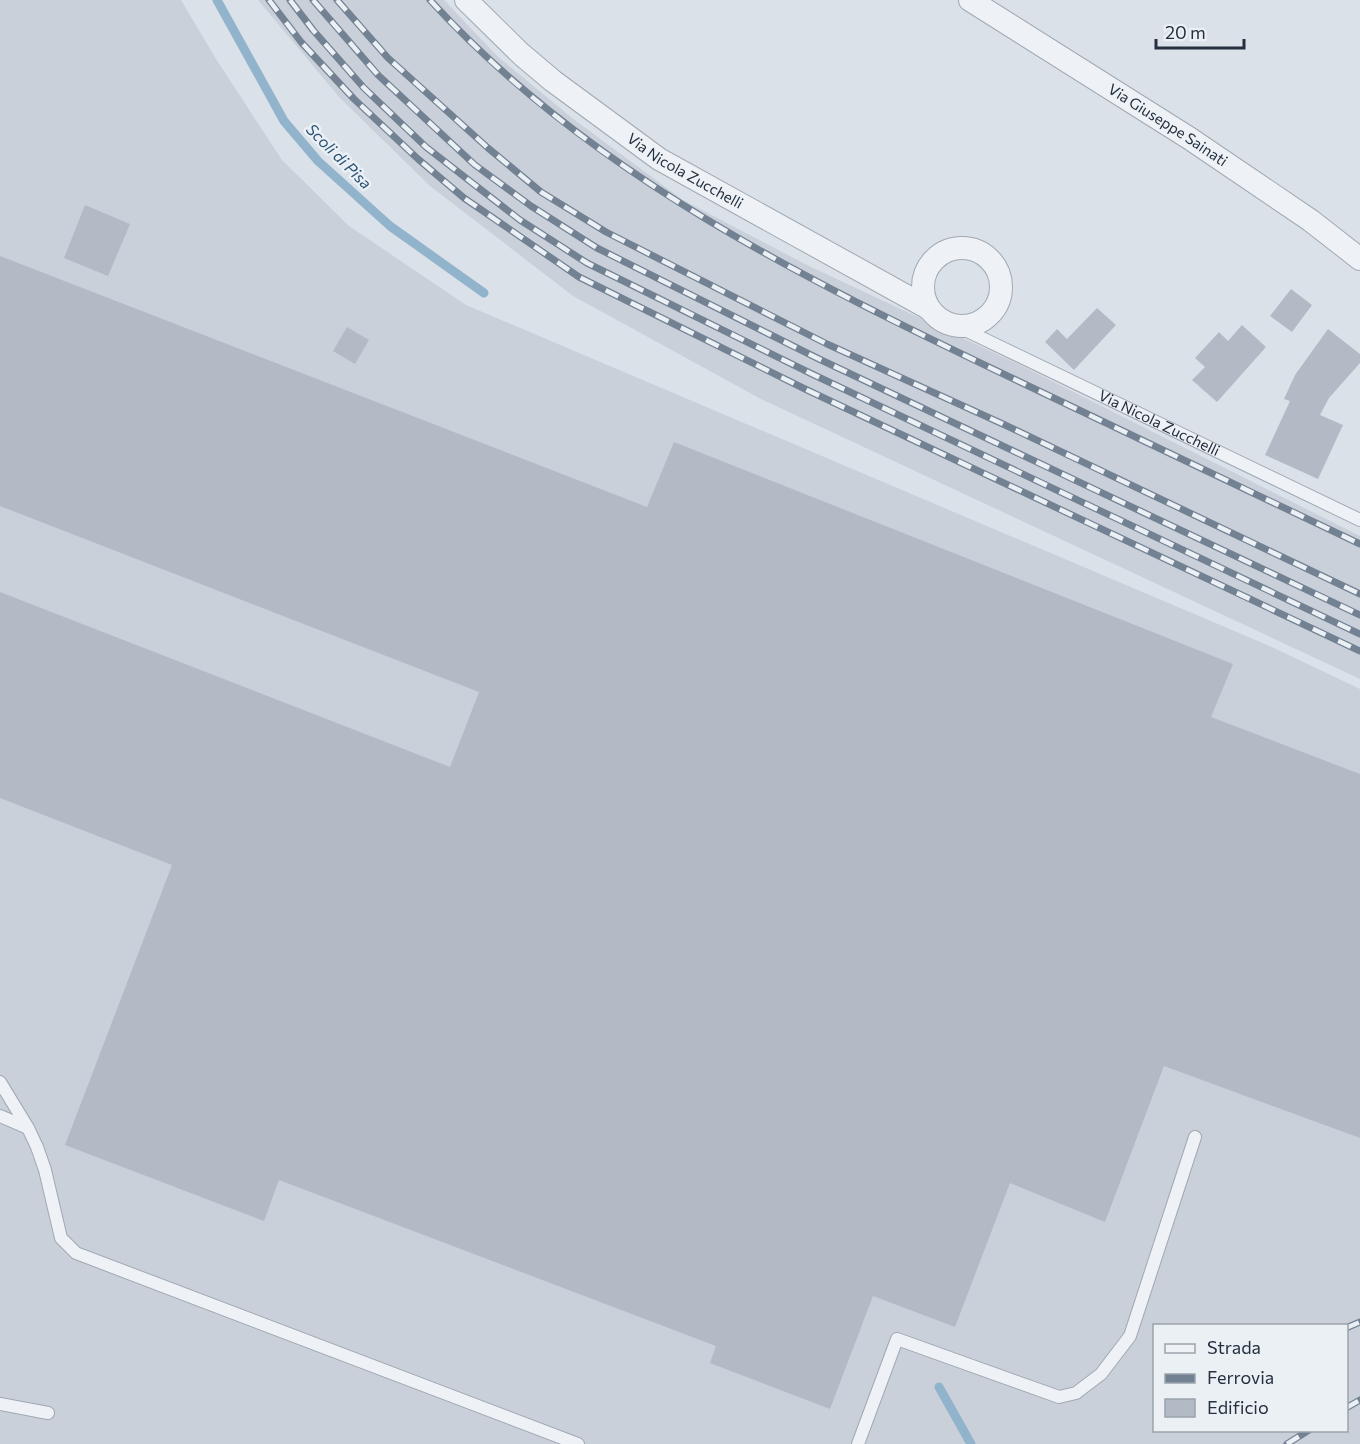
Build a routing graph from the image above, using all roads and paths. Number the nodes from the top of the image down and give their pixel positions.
1 (466, 0) edge
2 (970, 0) edge
3 (1360, 259) edge
4 (928, 308) junction
5 (959, 327) junction
6 (1360, 520) edge
7 (0, 1082) edge
8 (0, 1116) edge
9 (28, 1128) junction
10 (1196, 1137) dead end
11 (0, 1404) edge
12 (48, 1413) dead end
13 (578, 1444) edge
14 (858, 1444) edge

1 - 4 street, Via Nicola Zucchelli
2 - 3 street, Via Giuseppe Sainati
4 - 5 street, Via Nicola Zucchelli
4 - 5 street
5 - 6 lane, Via Nicola Zucchelli
7 - 9 lane
8 - 9 lane
9 - 13 lane
10 - 14 lane
11 - 12 lane

